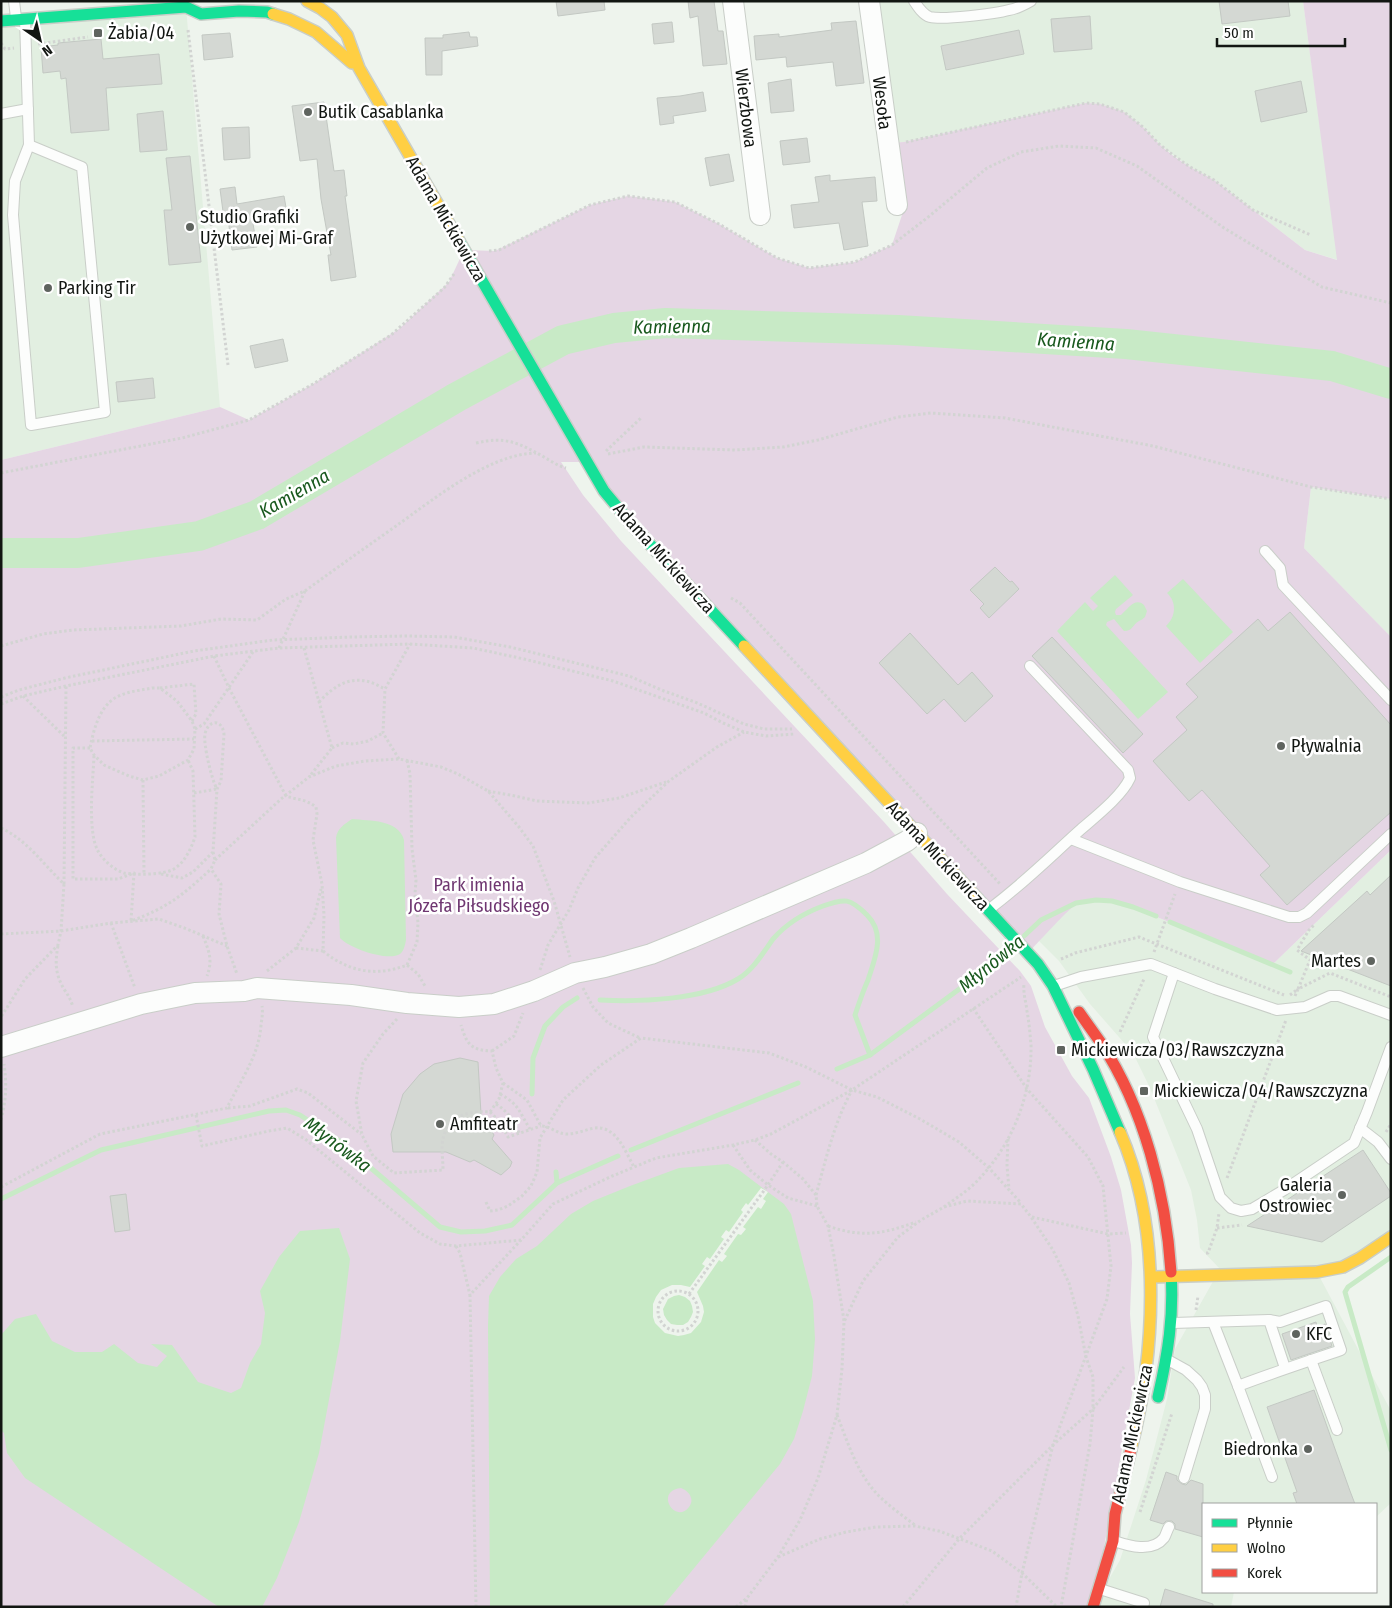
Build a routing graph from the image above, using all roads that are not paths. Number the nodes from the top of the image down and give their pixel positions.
1 (14, 1) edge
2 (733, 1) edge
3 (869, 1) edge
4 (914, 1) edge
5 (1031, 1) edge
6 (315, 3) edge
7 (191, 4) edge
8 (21, 19) junction
9 (1, 22) edge
10 (301, 23) junction
11 (359, 68) junction
12 (28, 109) junction
13 (1, 114) edge
14 (29, 145) junction
15 (897, 205) dead end
16 (760, 215) dead end
17 (1266, 551) dead end
18 (1030, 666) dead end
19 (1391, 700) edge
20 (917, 833) junction
21 (1391, 834) edge
22 (1071, 839) junction
23 (988, 910) junction
24 (1174, 973) junction
25 (1053, 986) junction
26 (1391, 1015) edge
27 (1391, 1047) edge
28 (2, 1054) edge
29 (1360, 1128) junction
30 (1391, 1158) edge
31 (1391, 1237) edge
32 (1168, 1244) junction
33 (1172, 1276) junction
34 (1150, 1277) junction
35 (1199, 1283) junction
36 (1172, 1302) junction
37 (1269, 1320) junction
38 (1150, 1322) junction
39 (1213, 1322) junction
40 (1171, 1323) junction
41 (1167, 1360) junction
42 (1311, 1360) junction
43 (1285, 1368) junction
44 (1238, 1386) junction
45 (1156, 1404) dead end
46 (1337, 1430) dead end
47 (1272, 1477) dead end
48 (1184, 1478) dead end
49 (1132, 1518) road end
50 (1169, 1527) dead end
51 (1114, 1541) junction
52 (1100, 1589) junction
53 (1093, 1607) edge
54 (1143, 1607) edge

1 - 8 lane
2 - 16 street, Wierzbowa
3 - 15 street, Wesoła
4 - 5 lane
6 - 10 street
6 - 11 street, Adama Mickiewicza
7 - 8 street, Adama Mickiewicza
7 - 10 street, Adama Mickiewicza
8 - 9 street, Adama Mickiewicza
8 - 12 lane
10 - 11 street, Adama Mickiewicza
11 - 20 street, Adama Mickiewicza
12 - 13 lane
12 - 14 lane
14 - 14 lane
17 - 19 lane
18 - 22 lane
20 - 23 street, Adama Mickiewicza
20 - 28 street
21 - 22 lane
22 - 23 lane
23 - 25 street, Adama Mickiewicza
24 - 25 lane
24 - 26 lane
24 - 29 lane
25 - 32 street, Adama Mickiewicza
25 - 34 street, Adama Mickiewicza
27 - 29 lane
29 - 30 lane
31 - 35 street
32 - 33 street, Adama Mickiewicza
32 - 35 street
33 - 34 street
33 - 35 street
33 - 36 street, Adama Mickiewicza
34 - 38 street, Adama Mickiewicza
35 - 36 street
36 - 40 street, Adama Mickiewicza
37 - 39 lane
37 - 42 lane
37 - 43 lane
38 - 40 lane
38 - 51 street, Adama Mickiewicza
39 - 40 lane
39 - 44 lane
40 - 41 street, Adama Mickiewicza
41 - 45 street, Adama Mickiewicza
41 - 48 lane
42 - 43 lane
42 - 46 lane
43 - 44 lane
44 - 47 lane
49 - 51 street, Adama Mickiewicza
50 - 51 lane
51 - 52 street, Adama Mickiewicza
52 - 53 street, Adama Mickiewicza
52 - 54 lane

